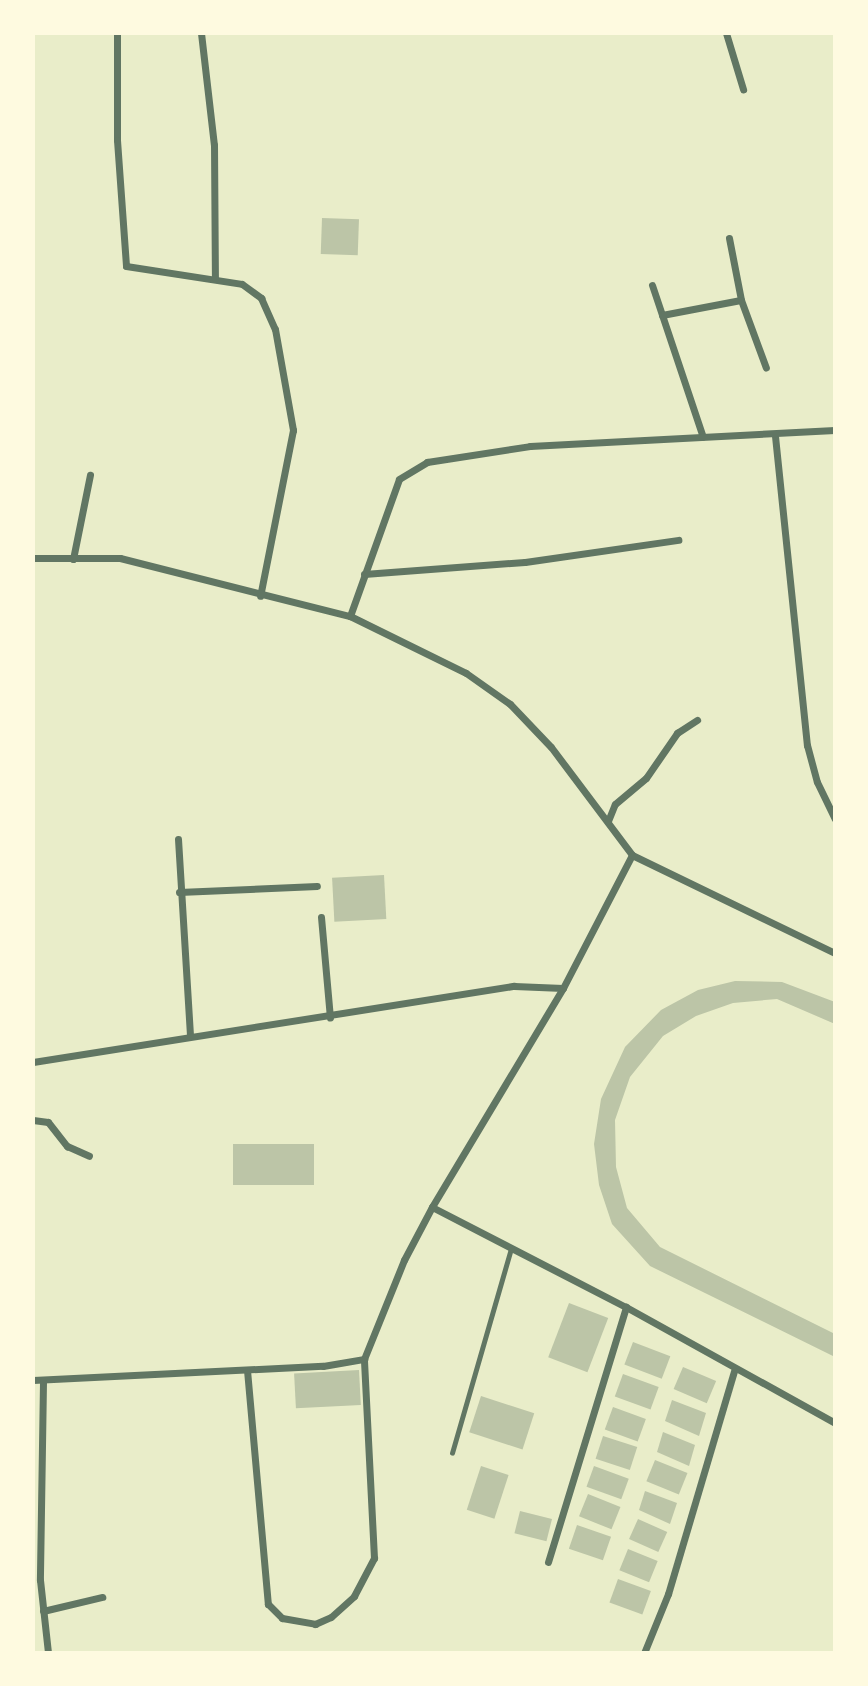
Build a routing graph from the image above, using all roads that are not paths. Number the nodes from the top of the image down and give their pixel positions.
1 (117, 33) edge
2 (201, 33) edge
3 (726, 33) edge
4 (743, 89) dead end
5 (729, 238) dead end
6 (215, 278) junction
7 (652, 285) dead end
8 (741, 300) junction
9 (662, 315) junction
10 (766, 368) dead end
11 (835, 430) edge
12 (775, 436) junction
13 (703, 437) junction
14 (90, 475) dead end
15 (678, 540) dead end
16 (33, 558) edge
17 (73, 559) junction
18 (364, 574) junction
19 (260, 596) junction
20 (350, 616) junction
21 (697, 720) dead end
22 (835, 819) edge
23 (608, 821) junction
24 (178, 838) dead end
25 (632, 855) junction
26 (317, 886) dead end
27 (179, 892) junction
28 (321, 916) dead end
29 (835, 953) edge
30 (564, 988) junction
31 (330, 1018) junction
32 (190, 1035) junction
33 (33, 1062) edge
34 (33, 1120) edge
35 (89, 1156) dead end
36 (432, 1207) junction
37 (511, 1248) junction
38 (626, 1307) junction
39 (364, 1359) junction
40 (247, 1370) junction
41 (734, 1371) junction
42 (33, 1380) edge
43 (43, 1382) junction
44 (835, 1423) edge
45 (452, 1453) dead end
46 (548, 1562) dead end
47 (102, 1597) dead end
48 (43, 1611) junction
49 (48, 1653) edge
50 (644, 1653) edge

1 - 6 street
2 - 6 street
3 - 4 street
5 - 8 street
6 - 19 street
7 - 9 street
8 - 9 street
8 - 10 street
9 - 13 street
11 - 12 street
12 - 13 street
12 - 22 street
13 - 18 street
14 - 17 street
15 - 18 street
16 - 17 street
17 - 19 street
18 - 20 street
19 - 20 street
20 - 23 street
21 - 23 street
23 - 25 street
24 - 27 street
25 - 29 street
25 - 30 street
26 - 27 street
27 - 32 street
28 - 31 street
30 - 31 street
30 - 36 street
31 - 32 street
32 - 33 street
34 - 35 street
36 - 37 street
36 - 39 street
37 - 38 street
37 - 45 lane
38 - 41 street
38 - 46 street
39 - 40 street
39 - 40 street
40 - 43 street
41 - 44 street
41 - 50 street
42 - 43 street
43 - 48 street
47 - 48 street
48 - 49 street

